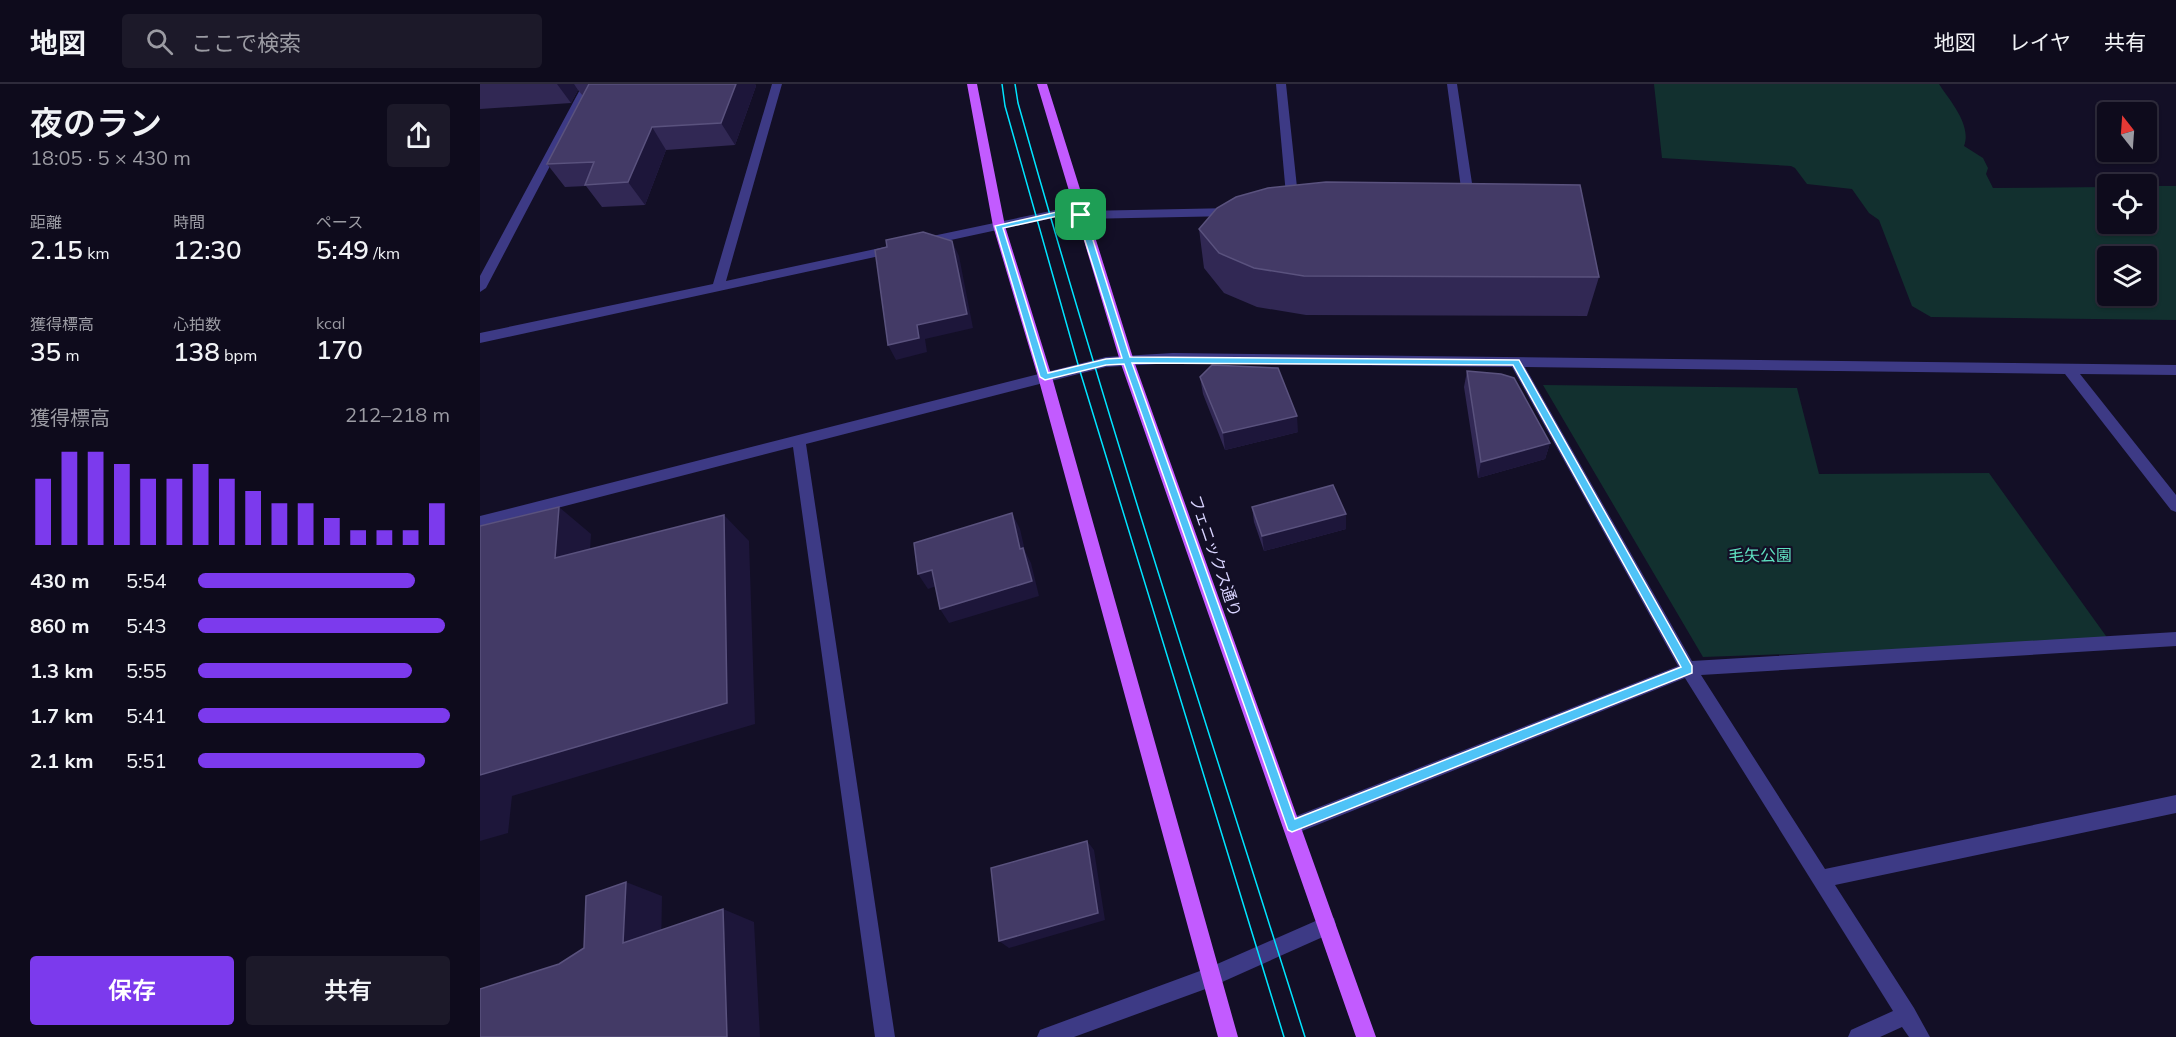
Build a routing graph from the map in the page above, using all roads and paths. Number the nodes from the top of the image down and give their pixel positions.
1 (588, 84) edge
2 (777, 84) edge
3 (972, 84) edge
4 (1042, 84) edge
5 (1281, 84) edge
6 (1452, 84) edge
7 (1459, 209) edge
8 (1080, 212) junction
9 (1246, 212) edge
10 (1292, 212) edge
11 (999, 226) junction
12 (718, 286) junction
13 (480, 288) edge
14 (480, 338) edge
15 (1127, 361) junction
16 (1516, 362) junction
17 (2069, 369) junction
18 (2176, 370) edge
19 (1045, 377) junction
20 (800, 440) junction
21 (2176, 506) edge
22 (480, 522) edge
23 (2176, 639) edge
24 (1688, 669) junction
25 (2176, 804) edge
26 (1292, 826) junction
27 (1821, 879) junction
28 (1327, 925) junction
29 (1211, 977) junction
30 (1907, 1016) junction
31 (885, 1037) edge
32 (1047, 1037) edge
33 (1228, 1037) edge
34 (1366, 1037) edge
35 (1858, 1037) edge
36 (1920, 1037) edge

1 - 13 street
2 - 12 street
3 - 11 main road
4 - 8 main road, フェニックス通り
5 - 10 street
6 - 7 street
8 - 9 street
8 - 11 street
8 - 15 main road, フェニックス通り
11 - 12 street
11 - 19 main road
12 - 14 street
15 - 16 street
15 - 19 street
15 - 26 main road, フェニックス通り
16 - 17 street
16 - 24 street
17 - 18 street
17 - 21 street
19 - 20 street
19 - 29 main road
20 - 22 street
20 - 31 street
23 - 24 street
24 - 26 street
24 - 27 street
25 - 27 street
26 - 28 main road, フェニックス通り
27 - 30 street
28 - 29 street
28 - 34 main road, フェニックス通り
29 - 32 street
29 - 33 main road
30 - 35 street
30 - 36 street

